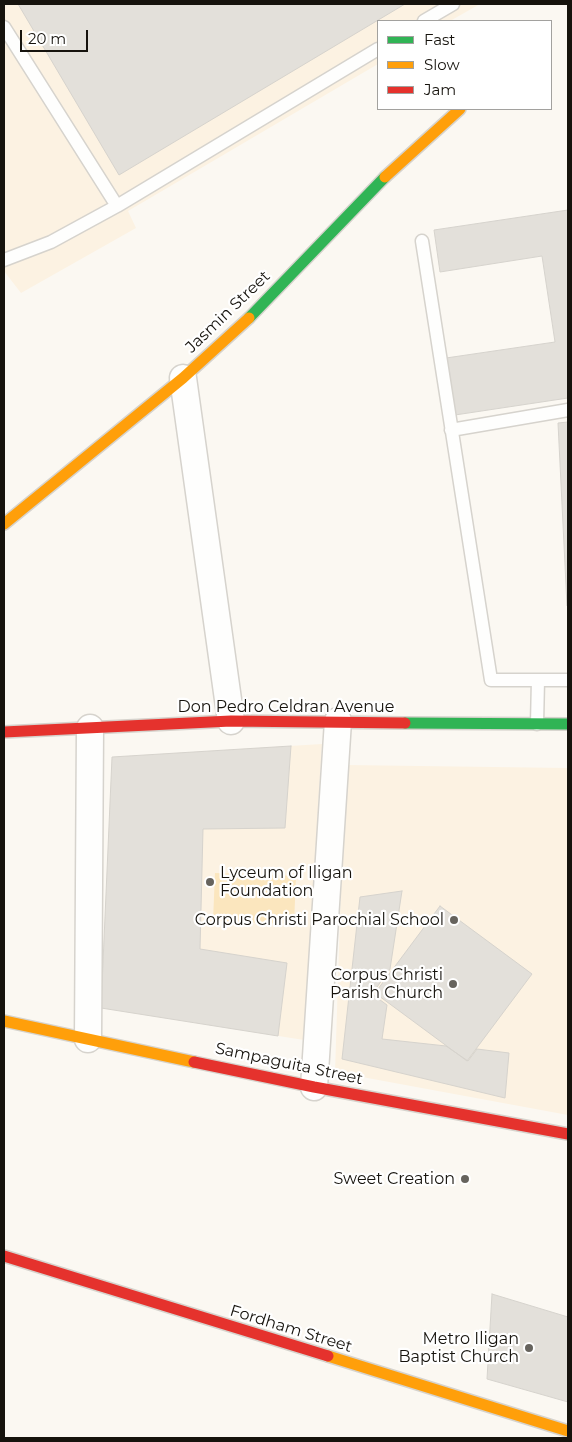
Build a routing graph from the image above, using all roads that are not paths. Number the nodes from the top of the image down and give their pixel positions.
1 (453, 4) edge
2 (426, 20) edge
3 (4, 27) edge
4 (377, 50) edge
5 (459, 110) edge
6 (117, 206) junction
7 (422, 241) dead end
8 (4, 260) edge
9 (184, 378) junction
10 (568, 410) edge
11 (450, 430) junction
12 (4, 524) edge
13 (538, 680) junction
14 (568, 680) edge
15 (231, 721) junction
16 (338, 721) junction
17 (537, 724) junction
18 (568, 724) edge
19 (90, 728) junction
20 (4, 732) edge
21 (4, 1021) edge
22 (88, 1039) junction
23 (314, 1087) junction
24 (568, 1134) edge
25 (4, 1256) edge
26 (568, 1432) edge

1 - 2 lane
3 - 6 lane
4 - 6 lane
5 - 9 street, Jasmin Street
6 - 8 lane
7 - 11 lane
9 - 12 street, Jasmin Street
9 - 15 street
10 - 11 lane
11 - 13 lane
13 - 14 lane
13 - 17 lane
15 - 16 street, Don Pedro Celdran Avenue
15 - 19 street, Don Pedro Celdran Avenue
16 - 17 street, Don Pedro Celdran Avenue
16 - 23 street
17 - 18 street, Don Pedro Celdran Avenue
19 - 20 street, Don Pedro Celdran Avenue
19 - 22 street
21 - 22 street, Sampaguita Street
22 - 23 street, Sampaguita Street
23 - 24 street, Sampaguita Street
25 - 26 street, Fordham Street

